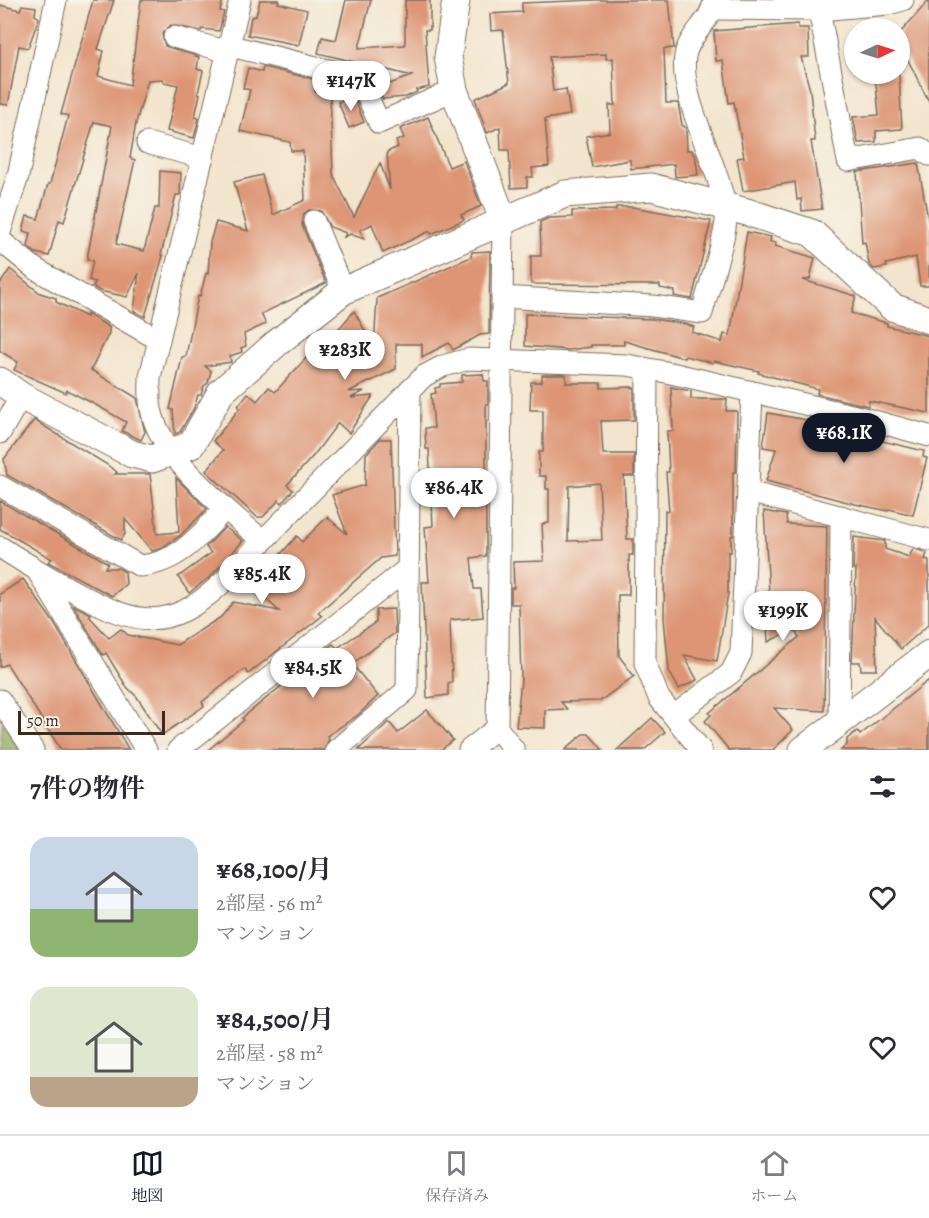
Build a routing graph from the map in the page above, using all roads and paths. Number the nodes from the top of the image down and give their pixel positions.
1 (56, 0) edge
2 (240, 0) edge
3 (456, 0) edge
4 (903, 0) edge
5 (714, 4) edge
6 (819, 10) junction
7 (174, 36) dead end
8 (230, 49) junction
9 (454, 90) junction
10 (147, 143) dead end
11 (929, 154) edge
12 (203, 158) junction
13 (725, 207) junction
14 (503, 220) junction
15 (314, 221) dead end
16 (0, 232) edge
17 (0, 240) edge
18 (343, 291) junction
19 (502, 297) junction
20 (929, 320) edge
21 (159, 340) junction
22 (502, 359) junction
23 (647, 370) junction
24 (10, 388) edge
25 (410, 390) junction
26 (752, 393) junction
27 (0, 433) edge
28 (929, 436) edge
29 (171, 454) junction
30 (0, 486) edge
31 (749, 492) junction
32 (225, 509) junction
33 (841, 516) junction
34 (929, 540) edge
35 (263, 541) junction
36 (0, 547) edge
37 (407, 569) junction
38 (38, 572) junction
39 (929, 654) edge
40 (0, 700) edge
41 (675, 716) junction
42 (839, 723) junction
43 (497, 728) junction
44 (33, 750) edge
45 (146, 750) edge
46 (178, 750) edge
47 (336, 750) edge
48 (469, 750) edge
49 (514, 750) edge
50 (701, 750) edge
51 (803, 750) edge

1 - 16 street
2 - 8 street
3 - 9 street
4 - 6 street
5 - 6 street
5 - 13 street
6 - 11 street
7 - 8 street
8 - 9 street
8 - 12 street
9 - 14 street
10 - 12 street
12 - 21 street
13 - 14 street
13 - 19 street
13 - 20 street
14 - 18 street
14 - 19 street
15 - 18 street
17 - 21 street
18 - 29 street
19 - 22 street
21 - 29 street
22 - 23 street
22 - 25 street
22 - 43 street
23 - 26 street
23 - 41 street
24 - 27 street
24 - 29 street
25 - 35 street
25 - 37 street
26 - 28 street
26 - 31 street
29 - 32 street
30 - 32 street
31 - 33 street
31 - 41 street
32 - 35 street
33 - 34 street
33 - 42 street
35 - 38 street
36 - 38 street
37 - 46 street
37 - 47 street
38 - 45 street
39 - 42 street
40 - 44 street
41 - 50 street
42 - 51 street
43 - 48 street
43 - 49 street

